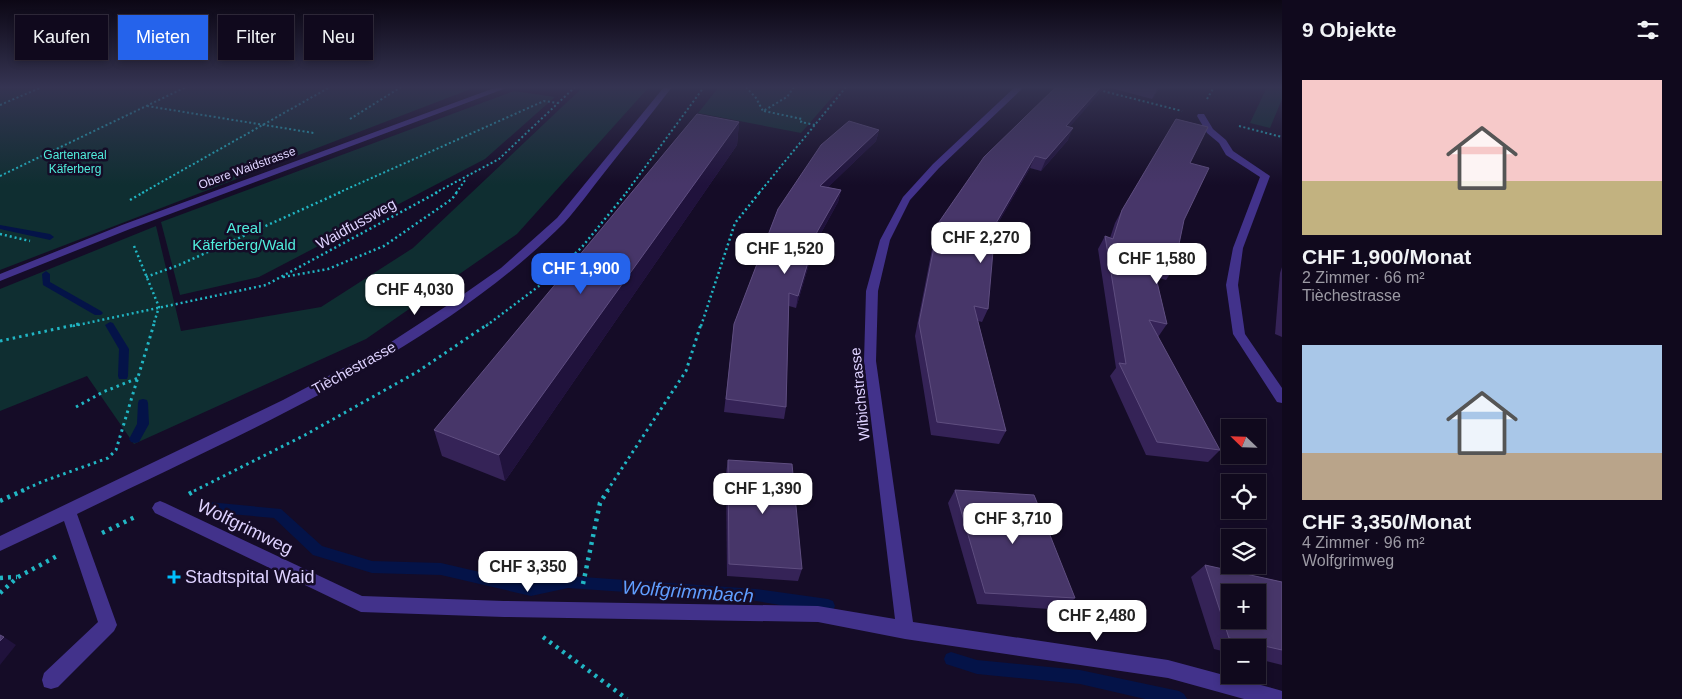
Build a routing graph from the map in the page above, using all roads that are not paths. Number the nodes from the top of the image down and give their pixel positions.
1 (417, 120) edge
2 (642, 120) edge
3 (985, 120) edge
4 (1203, 120) edge
5 (0, 278) edge
6 (1282, 398) edge
7 (160, 508) dead end
8 (68, 511) junction
9 (0, 544) edge
10 (906, 630) junction
11 (51, 680) dead end
12 (1279, 699) edge

1 - 5 street, Obere Waidstrasse
2 - 8 street, Tièchestrasse
3 - 10 street, Wibichstrasse
4 - 6 street
7 - 10 street, Wolfgrimweg
8 - 9 street, Tièchestrasse
8 - 11 street
10 - 12 street, Wolfgrimweg

